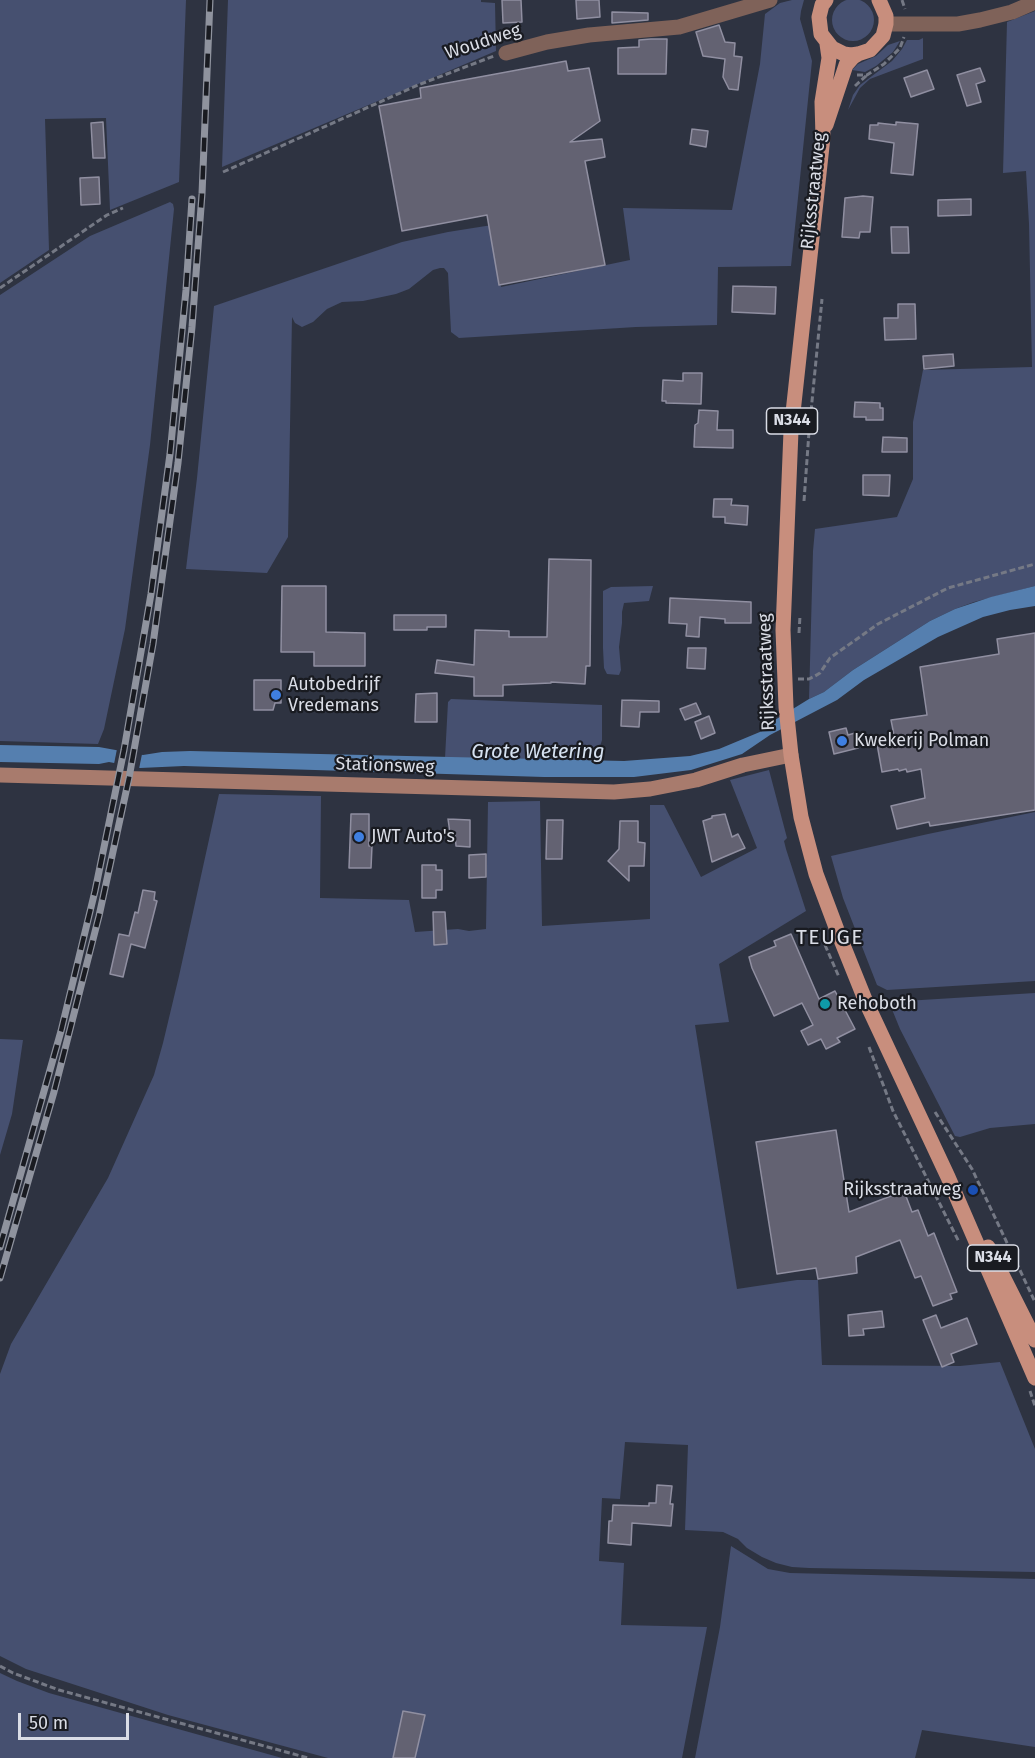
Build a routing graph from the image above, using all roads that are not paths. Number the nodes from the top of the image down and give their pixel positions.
1 (770, 0) edge
2 (826, 0) edge
3 (879, 0) edge
4 (1035, 2) edge
5 (886, 24) junction
6 (827, 44) junction
7 (506, 53) road end
8 (858, 54) junction
9 (823, 136) junction
10 (791, 755) junction
11 (0, 775) edge
12 (948, 1177) junction
13 (1035, 1340) edge
14 (1035, 1377) edge

1 - 7 street, Woudweg
2 - 6 main road, N344
3 - 5 main road
4 - 5 street
5 - 8 main road, N344
6 - 8 main road
6 - 9 main road, Rijksstraatweg / N344
8 - 9 main road, Rijksstraatweg / N344
9 - 10 main road, Rijksstraatweg / N344
10 - 11 street, Stationsweg
10 - 12 main road, Rijksstraatweg / N344
12 - 13 main road, Rijksstraatweg / N344
12 - 14 main road, Rijksstraatweg / N344

